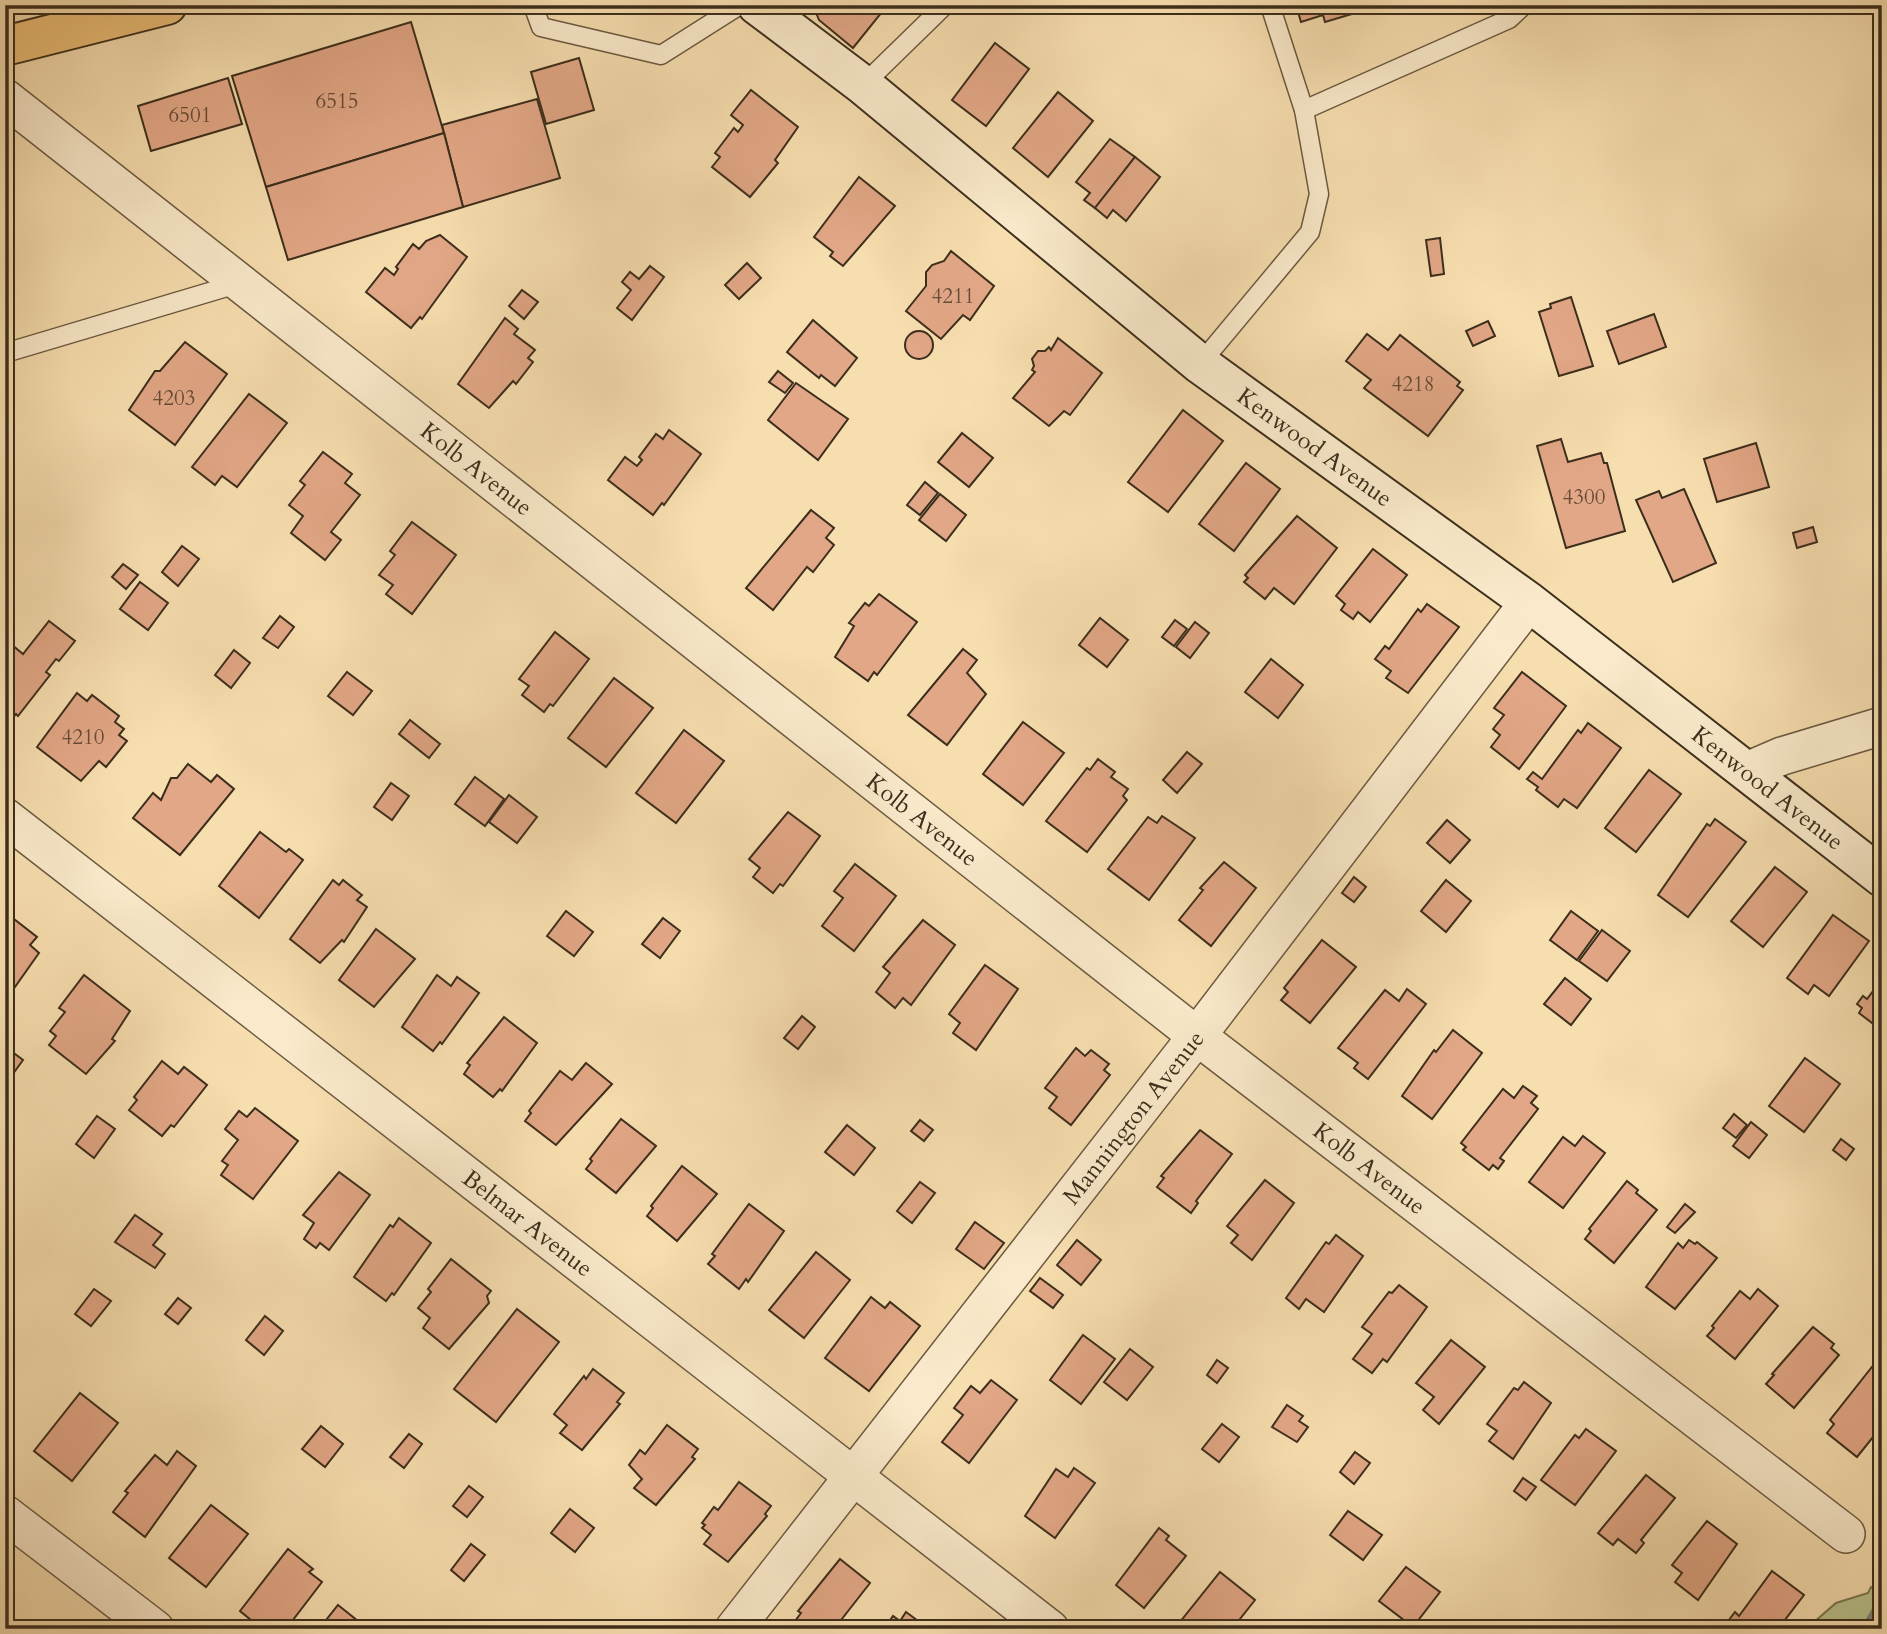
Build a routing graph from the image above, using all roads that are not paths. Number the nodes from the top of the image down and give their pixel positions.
1 (167, 5) edge
2 (533, 5) edge
3 (740, 5) edge
4 (757, 5) edge
5 (945, 5) edge
6 (1270, 5) edge
7 (1524, 5) edge
8 (5, 46) edge
9 (863, 85) junction
10 (5, 98) edge
11 (1304, 110) junction
12 (241, 283) junction
13 (5, 353) edge
14 (1200, 363) junction
15 (1529, 602) junction
16 (1882, 726) edge
17 (1747, 771) junction
18 (5, 817) edge
19 (1882, 877) edge
20 (1197, 1036) junction
21 (854, 1476) junction
22 (5, 1514) edge
23 (1846, 1534) dead end
24 (155, 1629) edge
25 (734, 1629) edge
26 (1050, 1629) edge

1 - 8 main road
2 - 3 lane
4 - 9 main road, Kenwood Avenue
5 - 9 lane
6 - 11 lane
7 - 11 lane
9 - 14 main road, Kenwood Avenue
10 - 12 street, Kolb Avenue
11 - 14 lane
12 - 13 lane
12 - 20 street, Kolb Avenue
14 - 15 main road, Kenwood Avenue
15 - 17 main road, Kenwood Avenue
15 - 20 street, Mannington Avenue
16 - 17 street
17 - 19 main road, Kenwood Avenue
18 - 21 street, Belmar Avenue
20 - 21 street, Mannington Avenue
20 - 23 street, Kolb Avenue
21 - 25 street, Mannington Avenue
21 - 26 street, Belmar Avenue
22 - 24 street

